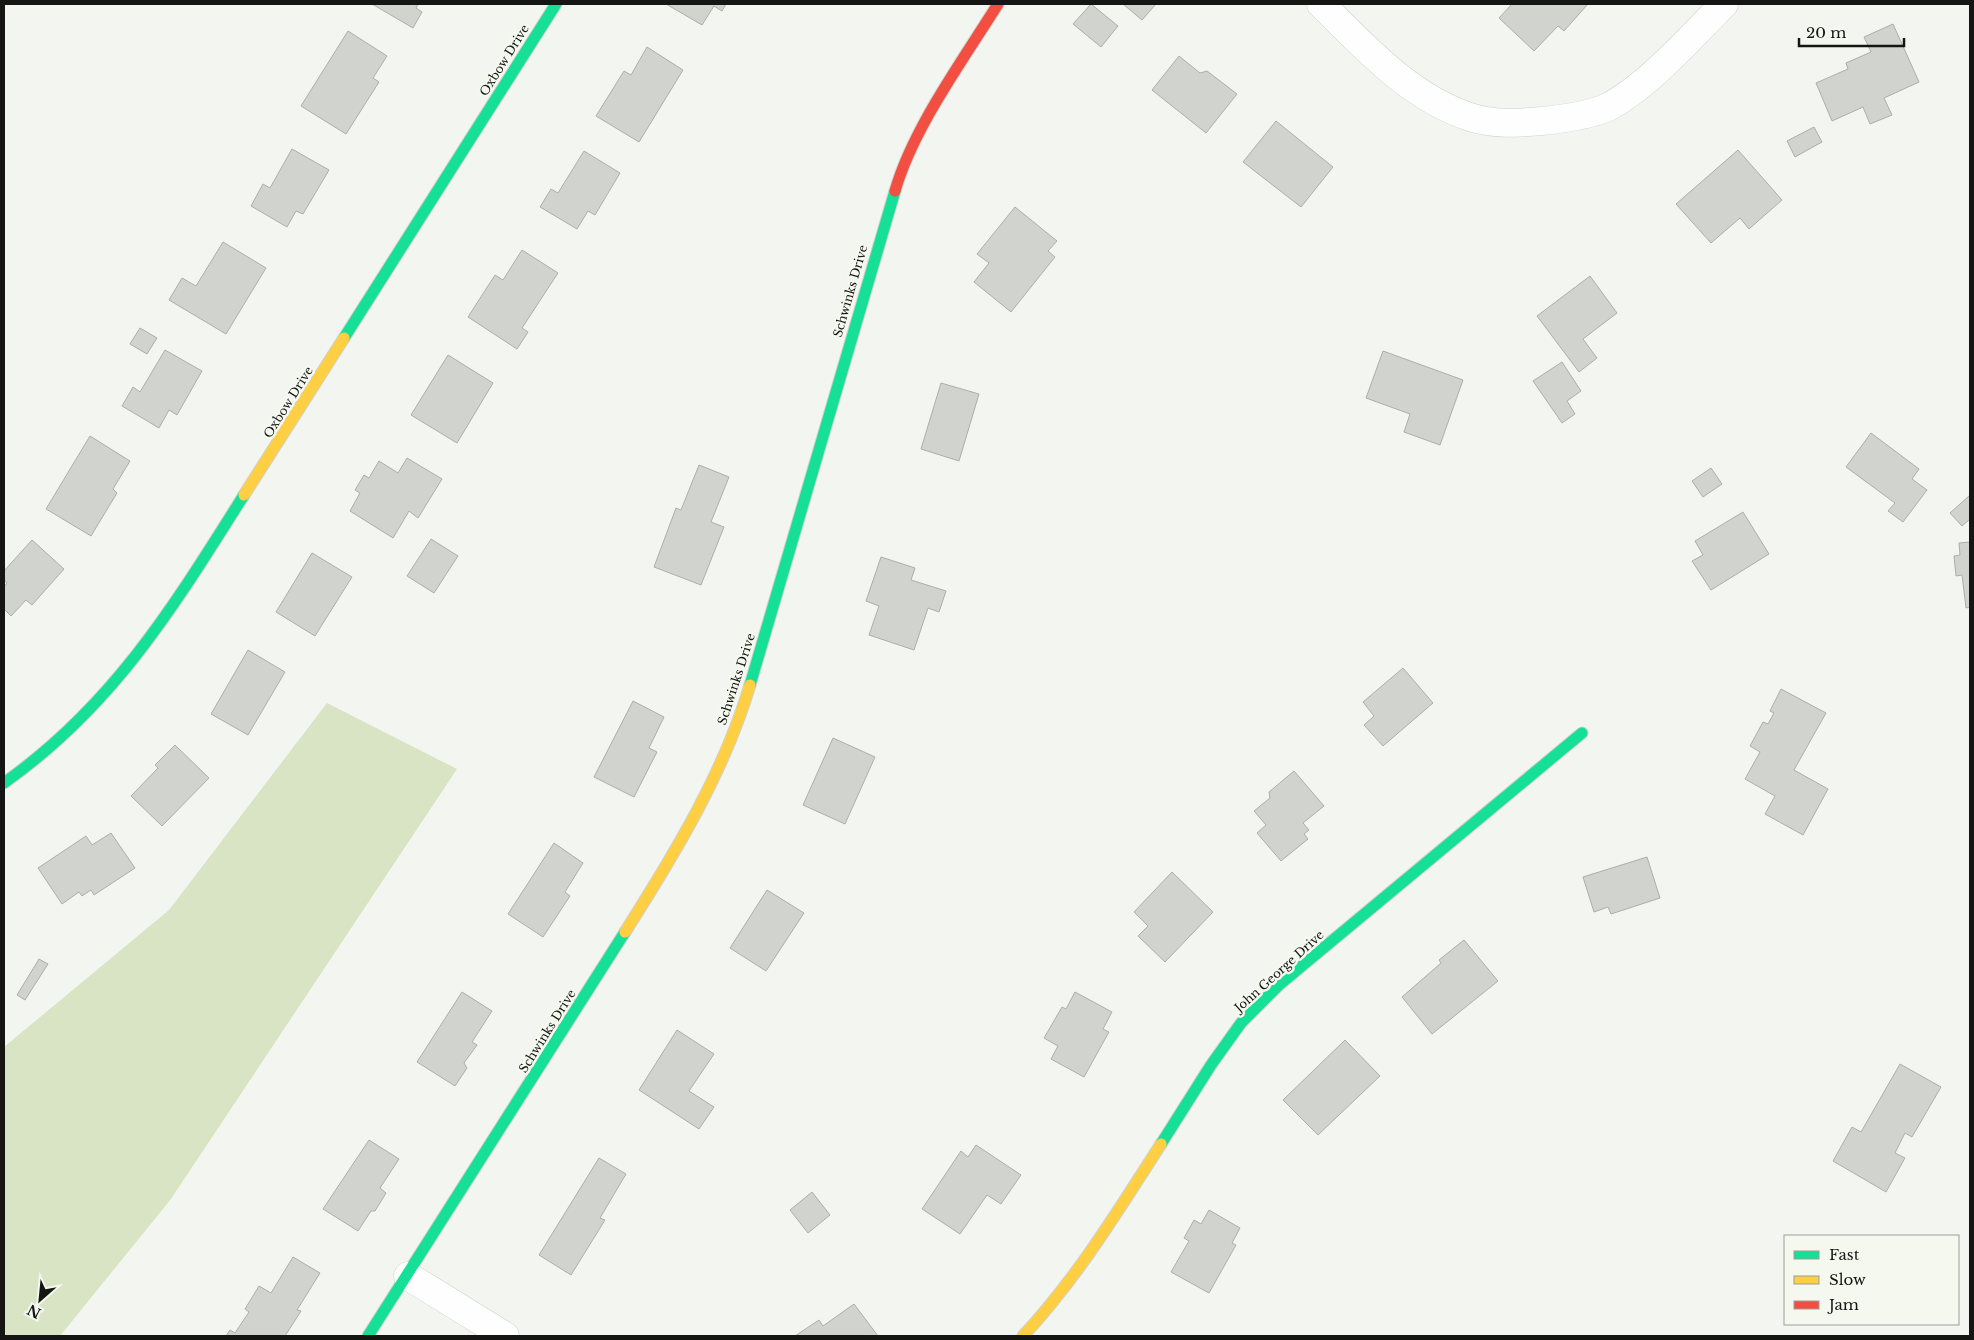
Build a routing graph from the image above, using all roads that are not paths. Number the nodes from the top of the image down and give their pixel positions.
1 (556, 4) edge
2 (998, 4) edge
3 (1321, 4) edge
4 (1724, 4) edge
5 (1582, 733) dead end
6 (4, 783) edge
7 (408, 1276) junction
8 (368, 1336) edge
9 (505, 1336) edge
10 (1023, 1336) edge

1 - 6 street, Oxbow Drive
2 - 7 street, Schwinks Drive
3 - 4 street
5 - 10 street, John George Drive
7 - 8 street, Schwinks Drive
7 - 9 street

